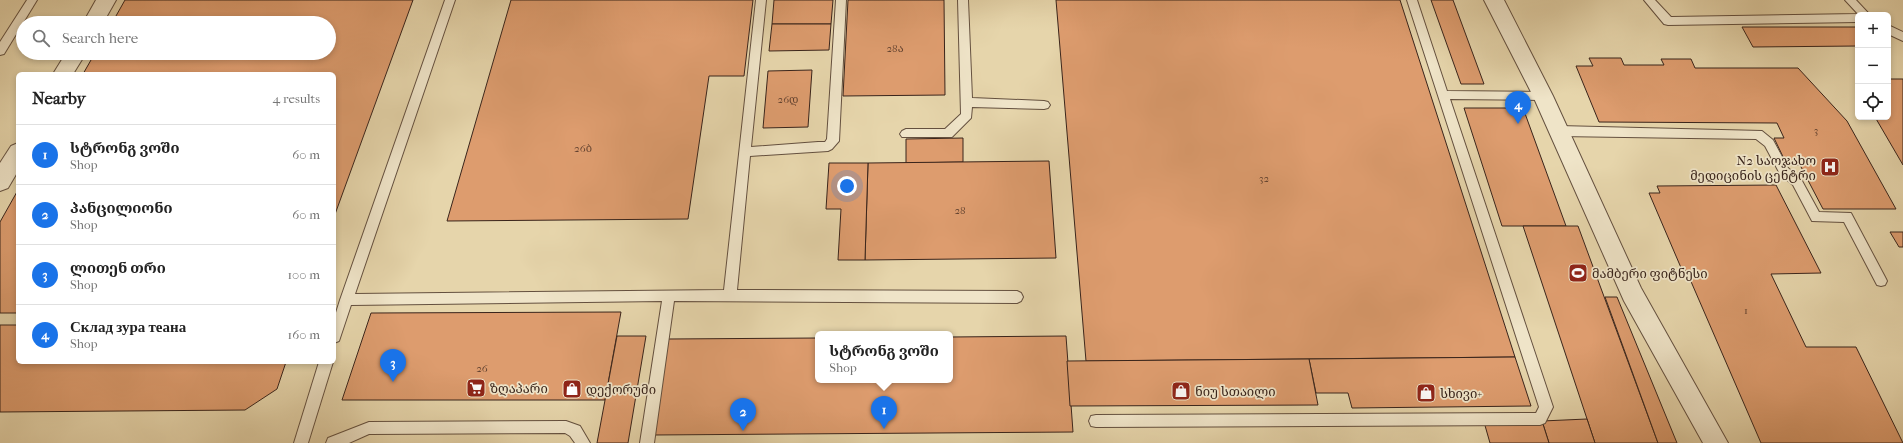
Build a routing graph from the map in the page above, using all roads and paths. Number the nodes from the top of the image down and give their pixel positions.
1 (32, 0) edge
2 (106, 0) edge
3 (450, 0) edge
4 (761, 0) edge
5 (841, 0) edge
6 (963, 0) edge
7 (1412, 0) edge
8 (1494, 0) edge
9 (1649, 0) edge
10 (1850, 0) edge
11 (1862, 12) edge
12 (22, 16) edge
13 (97, 16) edge
14 (1855, 18) edge
15 (16, 26) edge
16 (1891, 31) edge
17 (1903, 38) edge
18 (0, 51) edge
19 (72, 60) edge
20 (64, 72) edge
21 (1444, 95) junction
22 (1543, 96) junction
23 (966, 102) junction
24 (1044, 105) dead end
25 (1559, 131) junction
26 (906, 134) dead end
27 (744, 152) junction
28 (16, 155) edge
29 (0, 182) edge
30 (1881, 281) dead end
31 (668, 295) junction
32 (730, 296) junction
33 (1017, 297) dead end
34 (346, 300) junction
35 (336, 331) edge
36 (325, 364) edge
37 (1096, 421) dead end
38 (301, 443) edge
39 (333, 443) edge
40 (583, 443) edge
41 (647, 443) edge
42 (1716, 443) edge

1 - 12 lane
2 - 13 street
3 - 34 lane
4 - 27 lane
5 - 27 lane
6 - 23 lane
7 - 21 lane
8 - 22 street
9 - 14 lane
10 - 11 lane
15 - 18 lane
16 - 17 lane
19 - 20 street
21 - 22 lane
21 - 37 lane
22 - 25 street
23 - 24 lane
23 - 26 lane
25 - 30 lane
25 - 42 street
27 - 32 lane
28 - 29 street
31 - 32 lane
31 - 34 lane
31 - 41 lane
32 - 33 lane
34 - 35 lane
36 - 38 lane
39 - 40 lane

